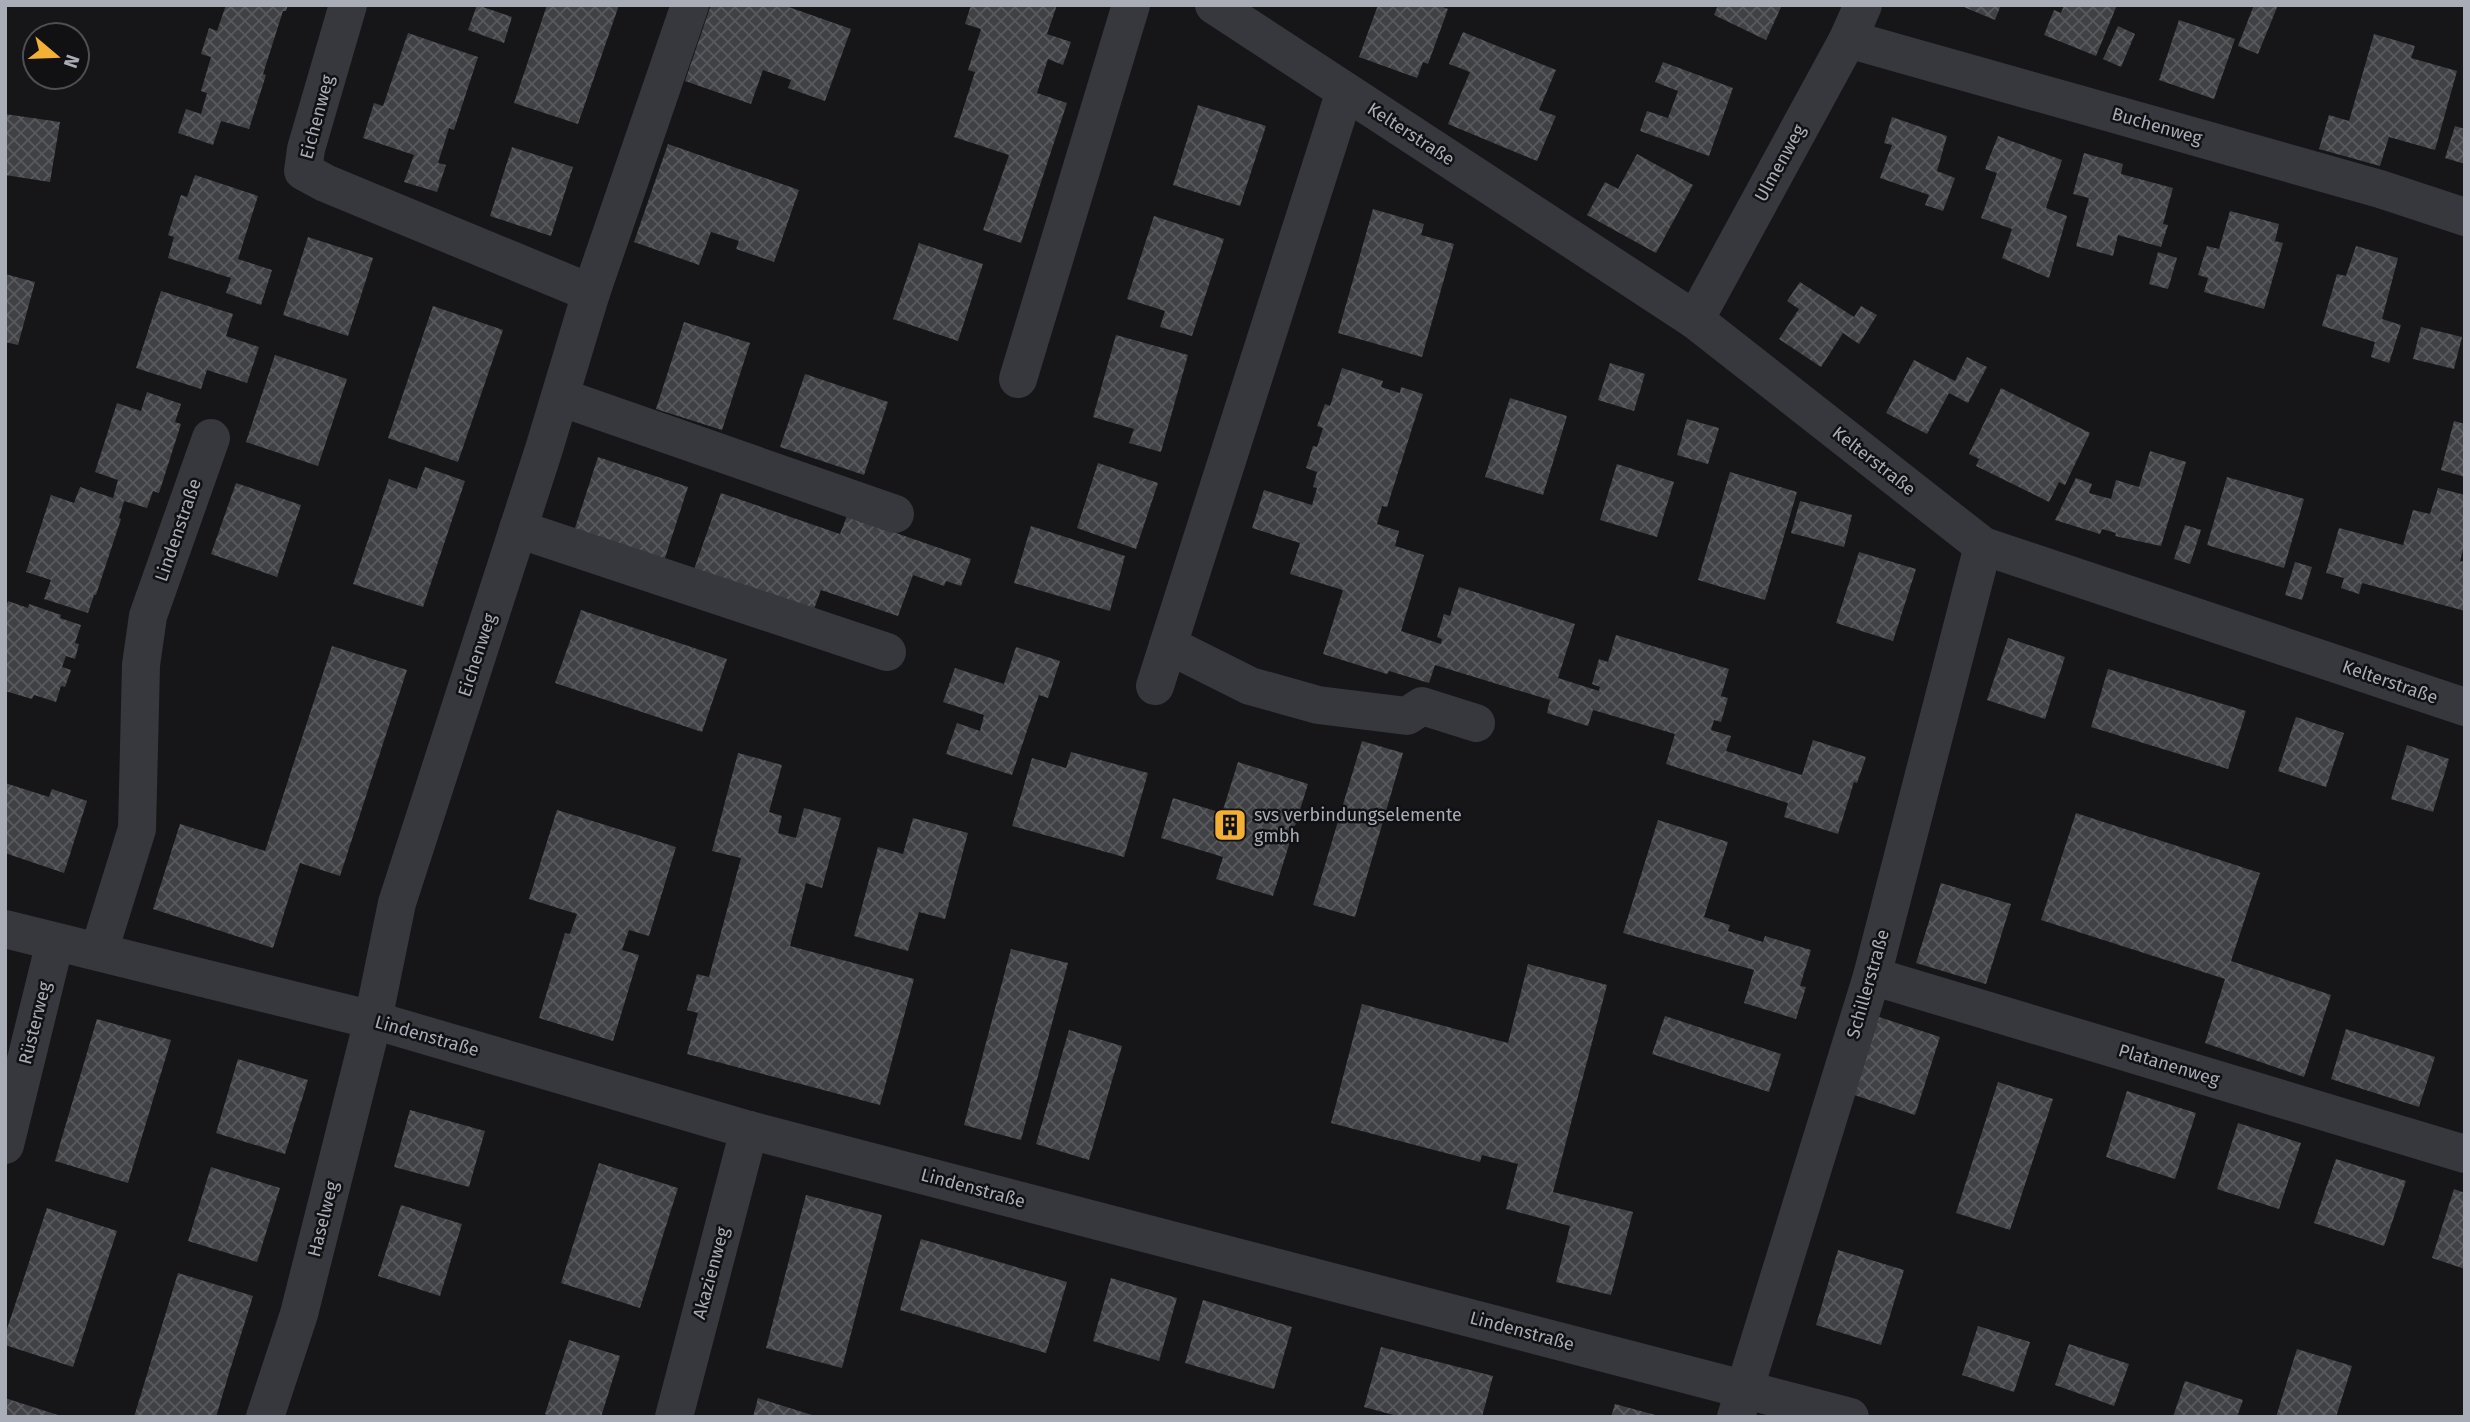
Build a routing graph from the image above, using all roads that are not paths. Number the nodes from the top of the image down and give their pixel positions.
1 (348, 5) edge
2 (690, 5) edge
3 (1131, 5) edge
4 (1214, 5) edge
5 (1855, 22) edge
6 (1345, 91) junction
7 (2465, 216) edge
8 (591, 293) junction
9 (1695, 320) junction
10 (1018, 379) dead end
11 (560, 397) junction
12 (211, 438) dead end
13 (895, 514) dead end
14 (518, 529) junction
15 (1983, 546) junction
16 (1168, 645) junction
17 (887, 652) dead end
18 (1155, 686) dead end
19 (2465, 707) edge
20 (1476, 723) dead end
21 (5, 929) edge
22 (55, 942) junction
23 (99, 951) junction
24 (1872, 976) junction
25 (373, 1020) junction
26 (749, 1130) junction
27 (5, 1144) edge
28 (2465, 1154) edge
29 (1739, 1403) edge
30 (265, 1417) edge
31 (674, 1417) edge
32 (1850, 1417) edge

1 - 8 street, Eichenweg
2 - 8 street, Eichenweg
3 - 10 street
4 - 6 street, Kelterstraße
5 - 7 street, Buchenweg
5 - 9 street, Ulmenweg
6 - 9 street, Kelterstraße
6 - 16 street, Kelterstraße
8 - 11 street, Eichenweg
9 - 15 street, Kelterstraße
11 - 13 street
11 - 14 street, Eichenweg
12 - 23 street, Lindenstraße
14 - 17 street
14 - 25 street, Eichenweg
15 - 19 street, Kelterstraße
15 - 24 street, Schillerstraße
16 - 18 street, Kelterstraße
16 - 20 street
21 - 22 street, Lindenstraße
22 - 23 street, Lindenstraße
22 - 27 street, Rüsterweg
23 - 25 street, Lindenstraße
24 - 28 street, Platanenweg
24 - 29 street, Schillerstraße
25 - 26 street, Lindenstraße
25 - 30 street, Haselweg
26 - 29 street, Lindenstraße
26 - 31 street, Akazienweg
29 - 32 street, Lindenstraße

